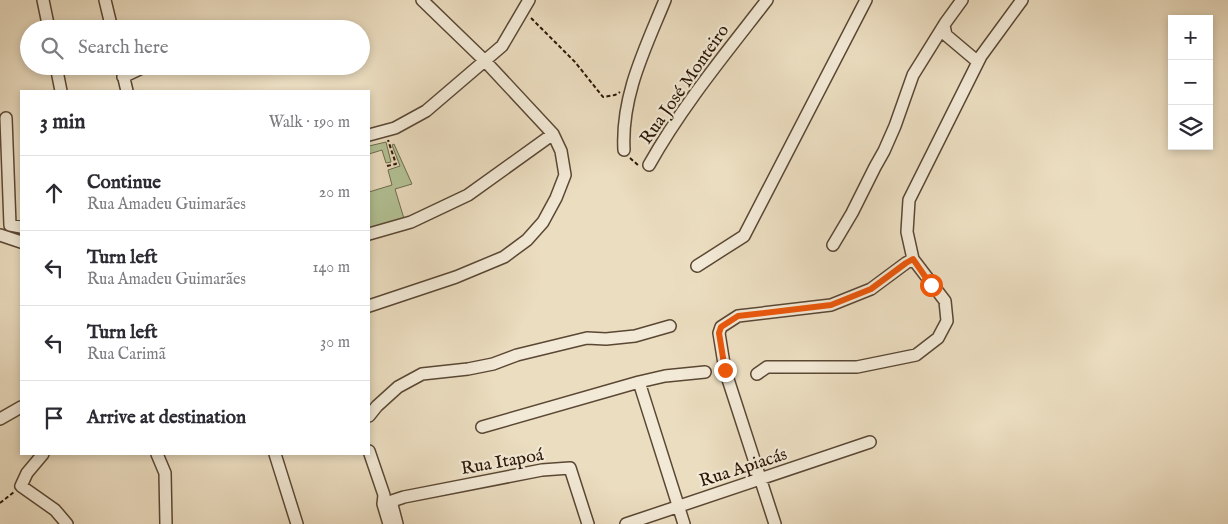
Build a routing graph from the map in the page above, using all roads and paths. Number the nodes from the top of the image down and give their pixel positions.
1 (43, 0) edge
2 (105, 0) edge
3 (422, 0) edge
4 (529, 0) edge
5 (666, 0) edge
6 (767, 0) edge
7 (866, 0) edge
8 (962, 0) edge
9 (1022, 0) edge
10 (523, 11) junction
11 (47, 20) edge
12 (110, 20) edge
13 (944, 25) junction
14 (485, 61) junction
15 (978, 62) junction
16 (58, 75) edge
17 (123, 75) edge
18 (631, 86) junction
19 (61, 90) edge
20 (127, 90) edge
21 (6, 118) dead end
22 (553, 134) junction
23 (370, 135) edge
24 (390, 145) dead end
25 (624, 150) joint
26 (649, 165) joint
27 (387, 166) dead end
28 (20, 227) edge
29 (370, 234) edge
30 (0, 235) edge
31 (20, 242) edge
32 (833, 244) dead end
33 (913, 259) junction
34 (697, 266) dead end
35 (370, 306) edge
36 (670, 326) dead end
37 (705, 372) dead end
38 (757, 374) dead end
39 (639, 382) junction
40 (20, 408) edge
41 (370, 415) edge
42 (0, 419) edge
43 (482, 427) dead end
44 (870, 442) dead end
45 (42, 455) edge
46 (157, 455) edge
47 (275, 455) edge
48 (370, 455) edge
49 (761, 479) junction
50 (21, 486) junction
51 (386, 500) junction
52 (0, 503) edge
53 (678, 506) junction
54 (67, 524) edge
55 (166, 524) edge
56 (297, 524) edge
57 (389, 524) edge
58 (397, 524) edge
59 (588, 524) edge
60 (626, 524) edge
61 (684, 524) edge
62 (775, 524) edge

1 - 11 street
2 - 12 street
3 - 14 street
4 - 10 street
5 - 18 street
6 - 26 street, Rua José Monteiro
7 - 34 street
8 - 13 street
9 - 15 street
10 - 14 street
10 - 18 path
13 - 15 street
13 - 32 street
14 - 22 street
14 - 23 street
15 - 33 street
16 - 19 street
17 - 20 street
18 - 25 street
21 - 28 street
22 - 29 street
22 - 35 street
24 - 27 path
25 - 26 path
30 - 31 street
33 - 38 street
33 - 49 street
36 - 41 street
37 - 39 street
39 - 43 street
39 - 53 street
40 - 42 street
44 - 49 street, Rua Apiacás
45 - 50 street
46 - 55 street
47 - 56 street
48 - 51 street
49 - 53 street, Rua Apiacás
49 - 62 street
50 - 52 path
50 - 54 street
51 - 57 street
51 - 58 street
51 - 59 street, Rua Itapoá
53 - 60 street, Rua Apiacás
53 - 61 street

